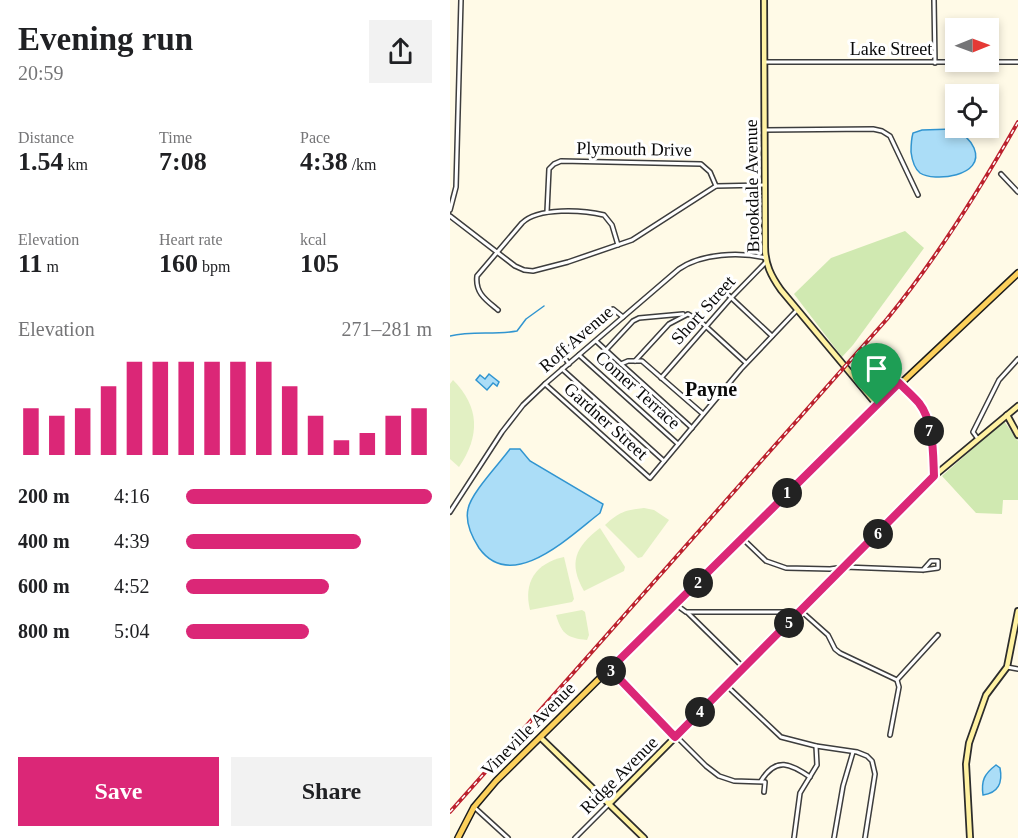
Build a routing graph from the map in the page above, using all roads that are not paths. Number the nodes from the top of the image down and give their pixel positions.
1 (461, 0) edge
2 (764, 0) edge
3 (934, 0) edge
4 (764, 62) junction
5 (1018, 62) edge
6 (935, 63) junction
7 (765, 130) junction
8 (1001, 174) dead end
9 (765, 185) junction
10 (716, 186) junction
11 (1018, 192) edge
12 (918, 195) dead end
13 (450, 210) edge
14 (547, 212) junction
15 (450, 216) edge
16 (618, 245) junction
17 (497, 252) junction
18 (766, 260) junction
19 (1018, 273) edge
20 (724, 291) dead end
21 (730, 299) junction
22 (798, 309) junction
23 (498, 310) dead end
24 (688, 314) junction
25 (623, 317) junction
26 (705, 327) junction
27 (772, 336) junction
28 (595, 341) junction
29 (606, 350) junction
30 (579, 355) junction
31 (1018, 359) edge
32 (634, 361) junction
33 (746, 363) junction
34 (568, 364) junction
35 (621, 364) junction
36 (562, 369) junction
37 (661, 378) junction
38 (899, 383) junction
39 (545, 384) junction
40 (877, 405) junction
41 (1018, 406) edge
42 (703, 414) junction
43 (1007, 415) junction
44 (692, 428) junction
45 (1018, 435) edge
46 (978, 439) junction
47 (678, 444) junction
48 (664, 461) junction
49 (934, 476) junction
50 (450, 512) edge
51 (741, 537) junction
52 (845, 567) junction
53 (923, 570) junction
54 (675, 604) junction
55 (1018, 611) edge
56 (686, 612) junction
57 (799, 612) junction
58 (938, 634) dead end
59 (1007, 667) junction
60 (744, 668) junction
61 (610, 669) junction
62 (1018, 669) edge
63 (897, 680) junction
64 (727, 686) junction
65 (890, 735) dead end
66 (675, 737) junction
67 (541, 738) junction
68 (816, 746) junction
69 (853, 752) junction
70 (810, 777) junction
71 (761, 781) junction
72 (764, 792) dead end
73 (609, 804) junction
74 (474, 807) junction
75 (458, 838) edge
76 (508, 838) edge
77 (575, 838) edge
78 (644, 838) edge
79 (794, 838) edge
80 (834, 838) edge
81 (865, 838) edge
82 (970, 838) edge

1 - 13 street
2 - 4 street, Brookdale Avenue
3 - 6 street
4 - 6 street, Lake Street
4 - 7 street, Brookdale Avenue
5 - 6 street, Lake Street
7 - 9 street, Brookdale Avenue
7 - 12 street
8 - 11 street
9 - 10 street
9 - 18 street, Brookdale Avenue
10 - 14 street, Plymouth Drive
10 - 16 street
14 - 16 street
14 - 17 street
15 - 17 street
16 - 17 street
17 - 23 street
18 - 21 street, Short Street
18 - 22 street, Brookdale Avenue
18 - 25 street, Roff Avenue
19 - 38 main road, Vineville Avenue
20 - 21 street
21 - 26 street, Short Street
21 - 27 street
22 - 27 street
22 - 40 street, Brookdale Avenue
24 - 26 street
24 - 29 street
24 - 32 street
25 - 28 street, Roff Avenue
25 - 34 street
26 - 33 street
26 - 37 street, Short Street
27 - 33 street
28 - 29 street
28 - 30 street, Roff Avenue
29 - 35 street
30 - 34 street, Roff Avenue
30 - 47 street, Comer Terrace
31 - 46 street
32 - 35 street
32 - 37 street
33 - 42 street
34 - 36 street, Roff Avenue
35 - 44 street
36 - 39 street, Roff Avenue
36 - 48 street
37 - 42 street
38 - 40 main road, Vineville Avenue
38 - 49 street
39 - 48 street, Gardner Street
39 - 50 street, Roff Avenue
40 - 51 main road, Vineville Avenue
41 - 43 street, Ridge Avenue
42 - 44 street
43 - 45 street
43 - 46 street, Ridge Avenue
44 - 47 street
46 - 49 street, Ridge Avenue
47 - 48 street
49 - 52 street, Ridge Avenue
51 - 52 street
51 - 54 main road, Vineville Avenue
52 - 53 street
52 - 57 street, Ridge Avenue
53 - 53 street
54 - 56 street
54 - 61 main road, Vineville Avenue
55 - 59 street
56 - 57 street
56 - 60 street
57 - 60 street, Ridge Avenue
57 - 63 street
58 - 63 street
59 - 62 street
59 - 82 street
60 - 64 street, Ridge Avenue
61 - 66 street
61 - 67 main road, Vineville Avenue
63 - 65 street
64 - 66 street, Ridge Avenue
64 - 68 street
66 - 71 street
66 - 73 street, Ridge Avenue
67 - 73 street
67 - 74 main road, Vineville Avenue
68 - 69 street
68 - 70 street
69 - 80 street
69 - 81 street
70 - 71 street
70 - 79 street
71 - 72 street
73 - 77 street, Ridge Avenue
73 - 78 street
74 - 75 main road, Vineville Avenue
74 - 76 street

